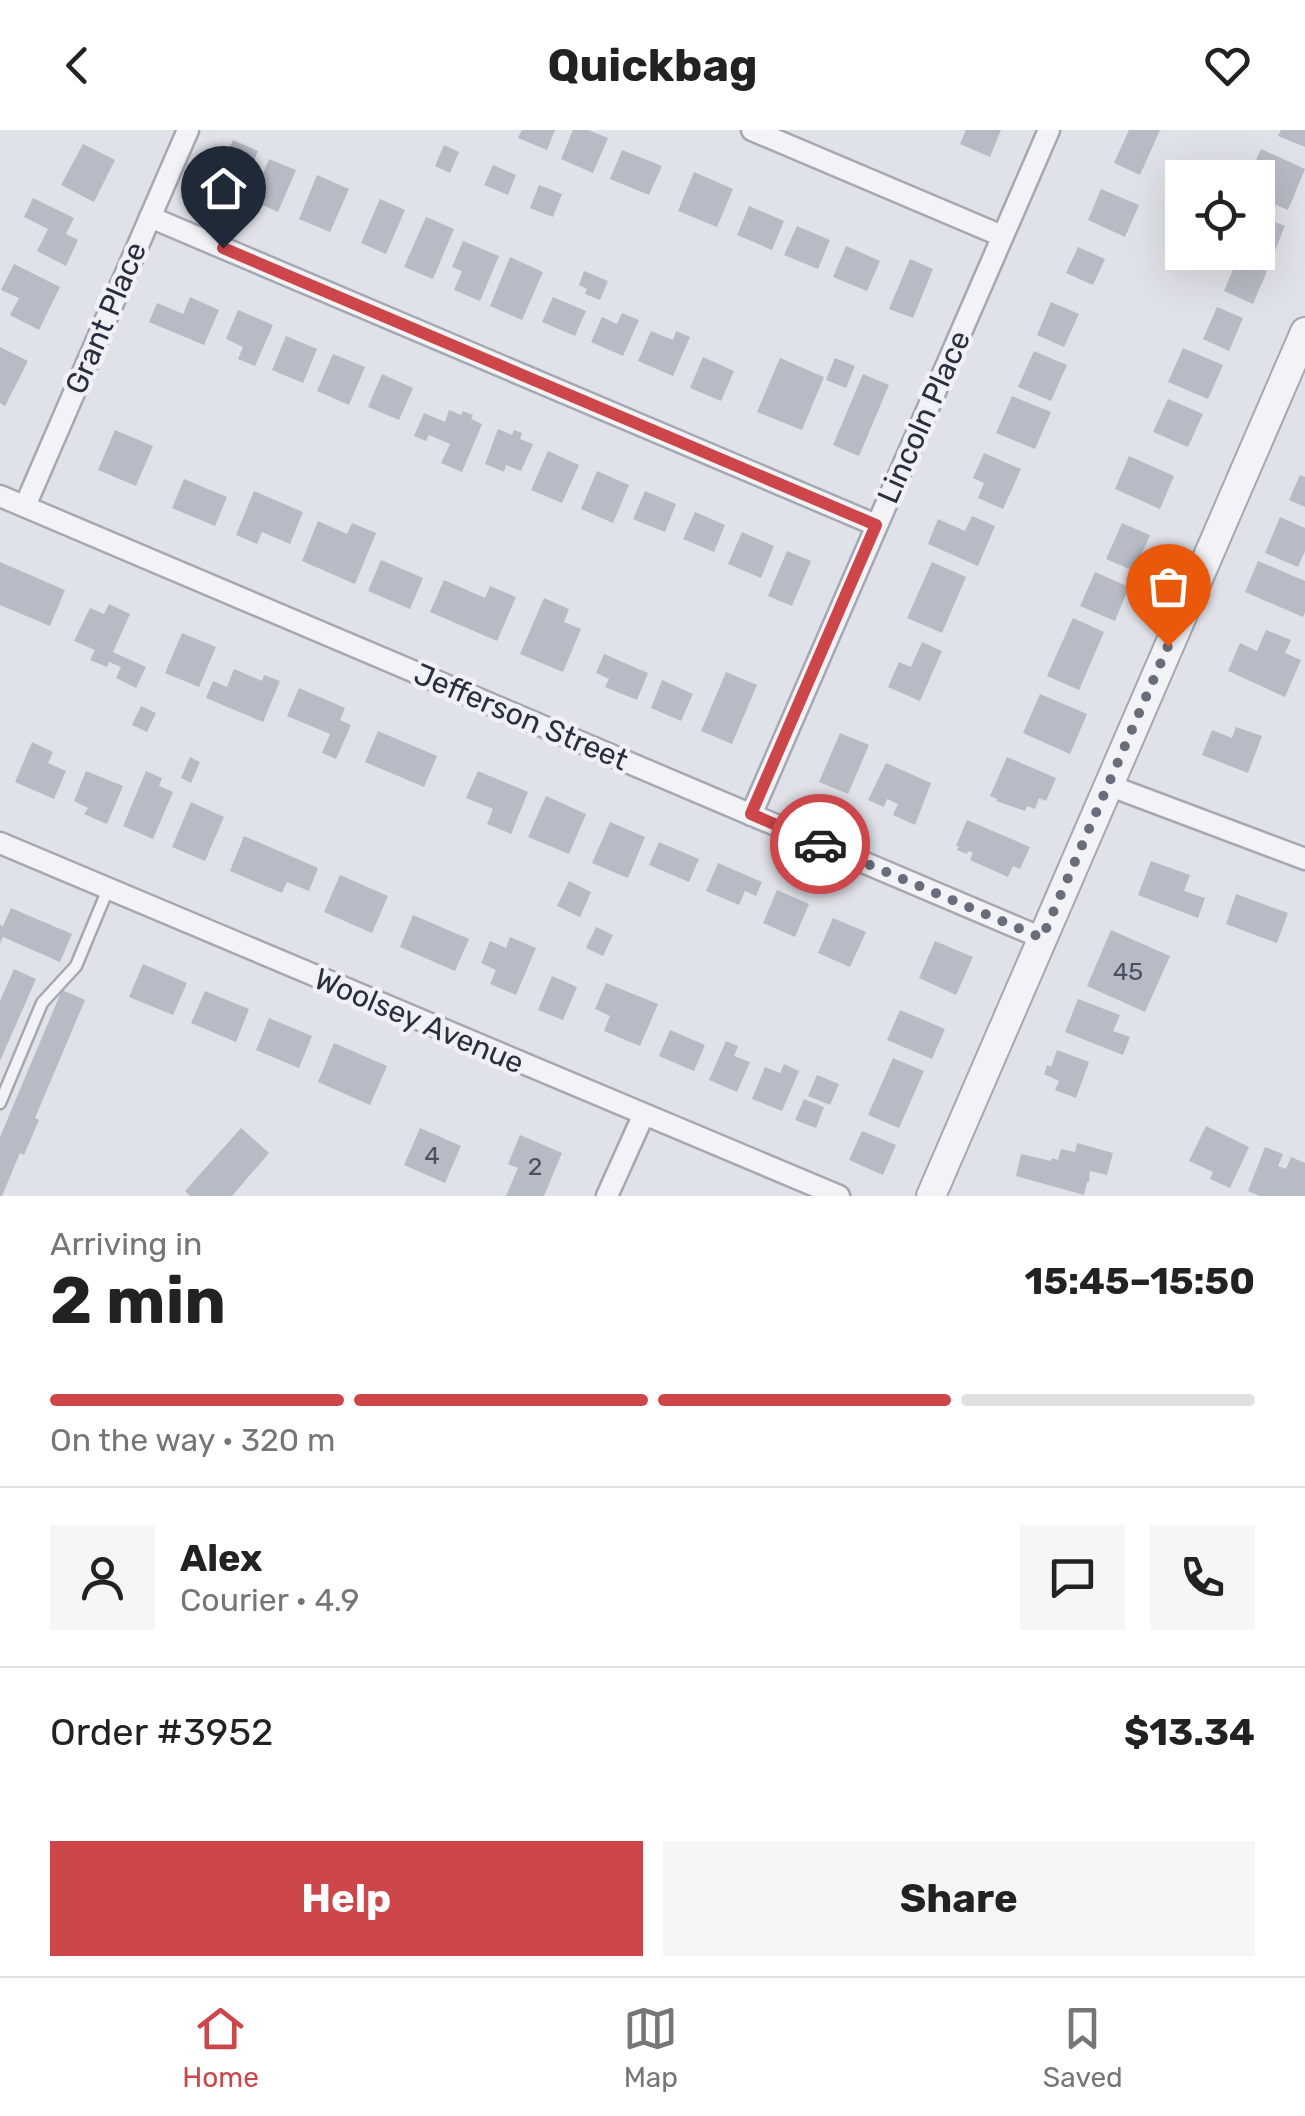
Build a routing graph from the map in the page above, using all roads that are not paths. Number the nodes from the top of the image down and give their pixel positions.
1 (188, 130) edge
2 (752, 130) edge
3 (1049, 130) edge
4 (150, 216) junction
5 (1002, 236) junction
6 (1305, 332) edge
7 (0, 496) edge
8 (25, 506) junction
9 (876, 525) junction
10 (1108, 785) junction
11 (751, 814) junction
12 (0, 843) edge
13 (1305, 859) edge
14 (108, 889) junction
15 (1042, 938) junction
16 (0, 1103) edge
17 (643, 1116) junction
18 (607, 1196) edge
19 (839, 1196) edge
20 (931, 1196) edge

1 - 4 street, Grant Place
2 - 5 street
3 - 5 street, Lincoln Place
4 - 8 street, Grant Place
4 - 9 street
5 - 9 street, Lincoln Place
6 - 10 street
7 - 8 street, Jefferson Street
8 - 11 street, Jefferson Street
9 - 11 street, Lincoln Place
10 - 13 street
10 - 15 street
11 - 15 street, Jefferson Street
12 - 14 street, Woolsey Avenue
14 - 16 lane
14 - 17 street, Woolsey Avenue
15 - 20 street
17 - 18 street
17 - 19 street, Woolsey Avenue

